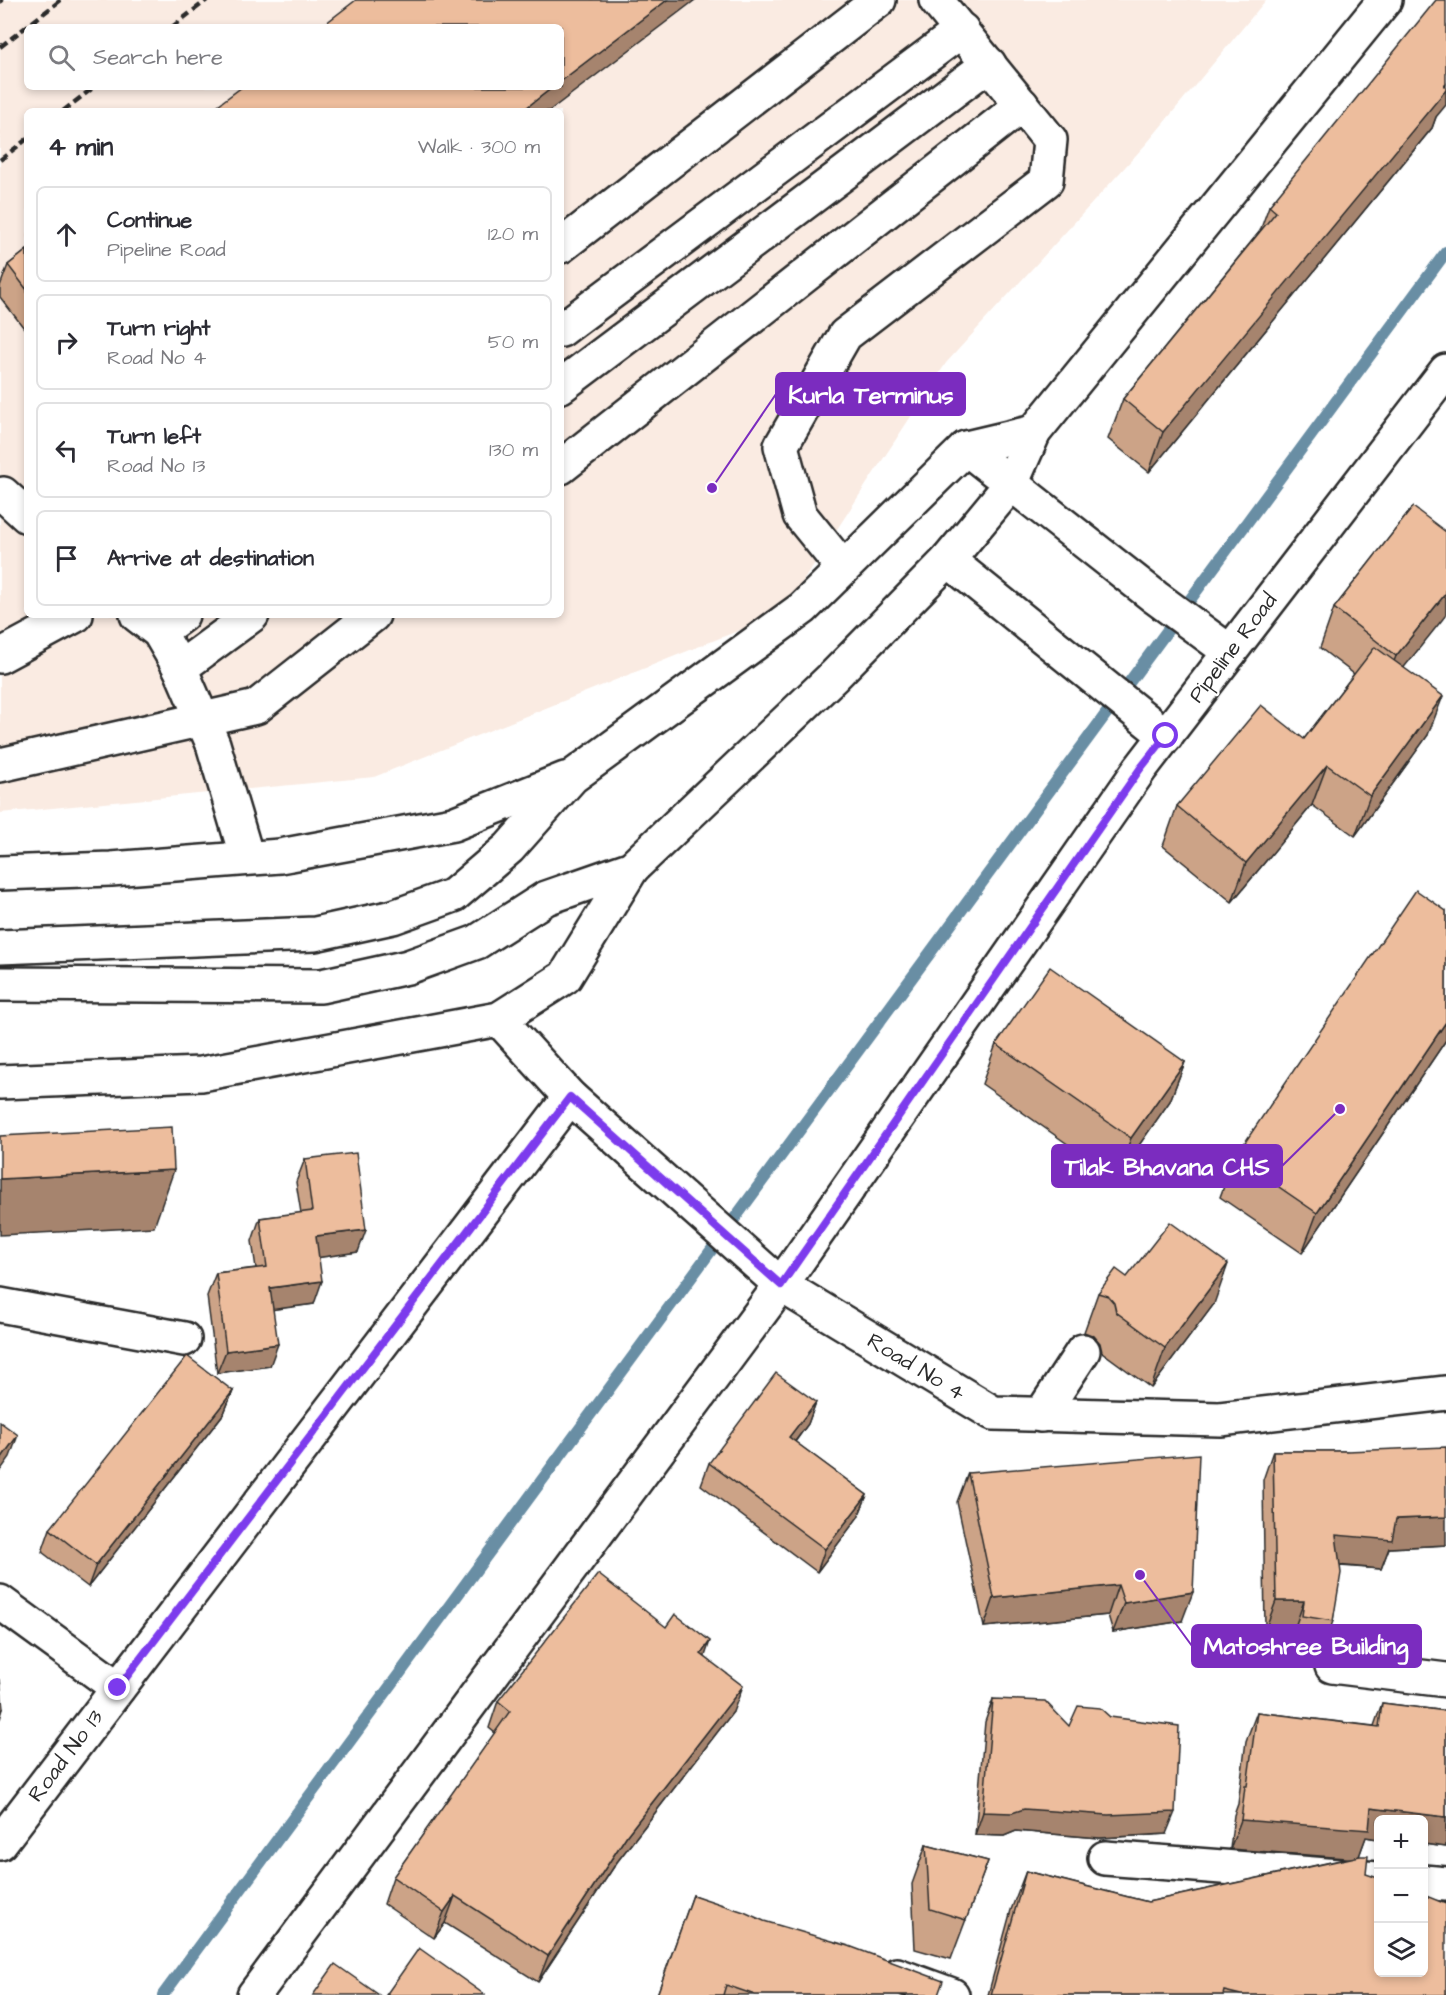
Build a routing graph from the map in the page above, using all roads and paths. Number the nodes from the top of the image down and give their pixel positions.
1 (879, 0) edge
2 (936, 0) edge
3 (1385, 0) edge
4 (962, 30) junction
5 (989, 64) junction
6 (1022, 105) junction
7 (564, 244) edge
8 (564, 328) edge
9 (1446, 371) edge
10 (564, 384) edge
11 (1034, 432) junction
12 (966, 448) junction
13 (564, 465) edge
14 (1011, 484) junction
15 (1, 493) edge
16 (24, 513) edge
17 (948, 560) junction
18 (843, 568) junction
19 (70, 618) edge
20 (248, 618) edge
21 (369, 618) edge
22 (159, 621) edge
23 (1230, 652) junction
24 (0, 656) edge
25 (180, 668) junction
26 (203, 720) junction
27 (1166, 736) junction
28 (0, 765) edge
29 (572, 777) junction
30 (247, 858) junction
31 (632, 868) junction
32 (0, 873) edge
33 (0, 947) edge
34 (0, 984) edge
35 (499, 1019) junction
36 (0, 1082) edge
37 (570, 1097) junction
38 (772, 1277) junction
39 (0, 1305) edge
40 (184, 1340) dead end
41 (1083, 1351) dead end
42 (1446, 1393) edge
43 (1041, 1414) junction
44 (0, 1602) edge
45 (1332, 1666) dead end
46 (1446, 1680) edge
47 (118, 1688) junction
48 (0, 1843) edge
49 (1105, 1858) dead end
50 (1374, 1879) edge
51 (1428, 1882) edge
52 (1446, 1884) edge
53 (865, 1964) edge
54 (254, 1995) edge
55 (952, 1995) edge

1 - 7 street
2 - 4 street
3 - 11 street
4 - 5 street
4 - 8 street
5 - 6 street
5 - 10 street
6 - 13 street
6 - 18 street
9 - 23 street, Pipeline Road
11 - 12 street
11 - 14 street
12 - 14 street
12 - 18 street
14 - 17 street
14 - 23 street
15 - 16 street
17 - 27 street
17 - 31 street
18 - 29 street
19 - 24 street
20 - 25 street
21 - 26 street
22 - 25 street
23 - 27 street, Pipeline Road
25 - 26 street
26 - 28 street
26 - 30 street
27 - 38 street, Pipeline Road
29 - 30 street
29 - 33 street
30 - 32 street
31 - 34 street
31 - 35 street
35 - 36 street
35 - 37 street, Road No 4
37 - 38 street, Road No 4
37 - 47 street, Road No 13
38 - 43 street, Road No 4
38 - 54 street, Pipeline Road
39 - 40 street
41 - 43 street
42 - 43 street, Road No 4
44 - 47 street
45 - 46 street
47 - 48 street, Road No 13
49 - 50 street
51 - 52 street
53 - 55 street

